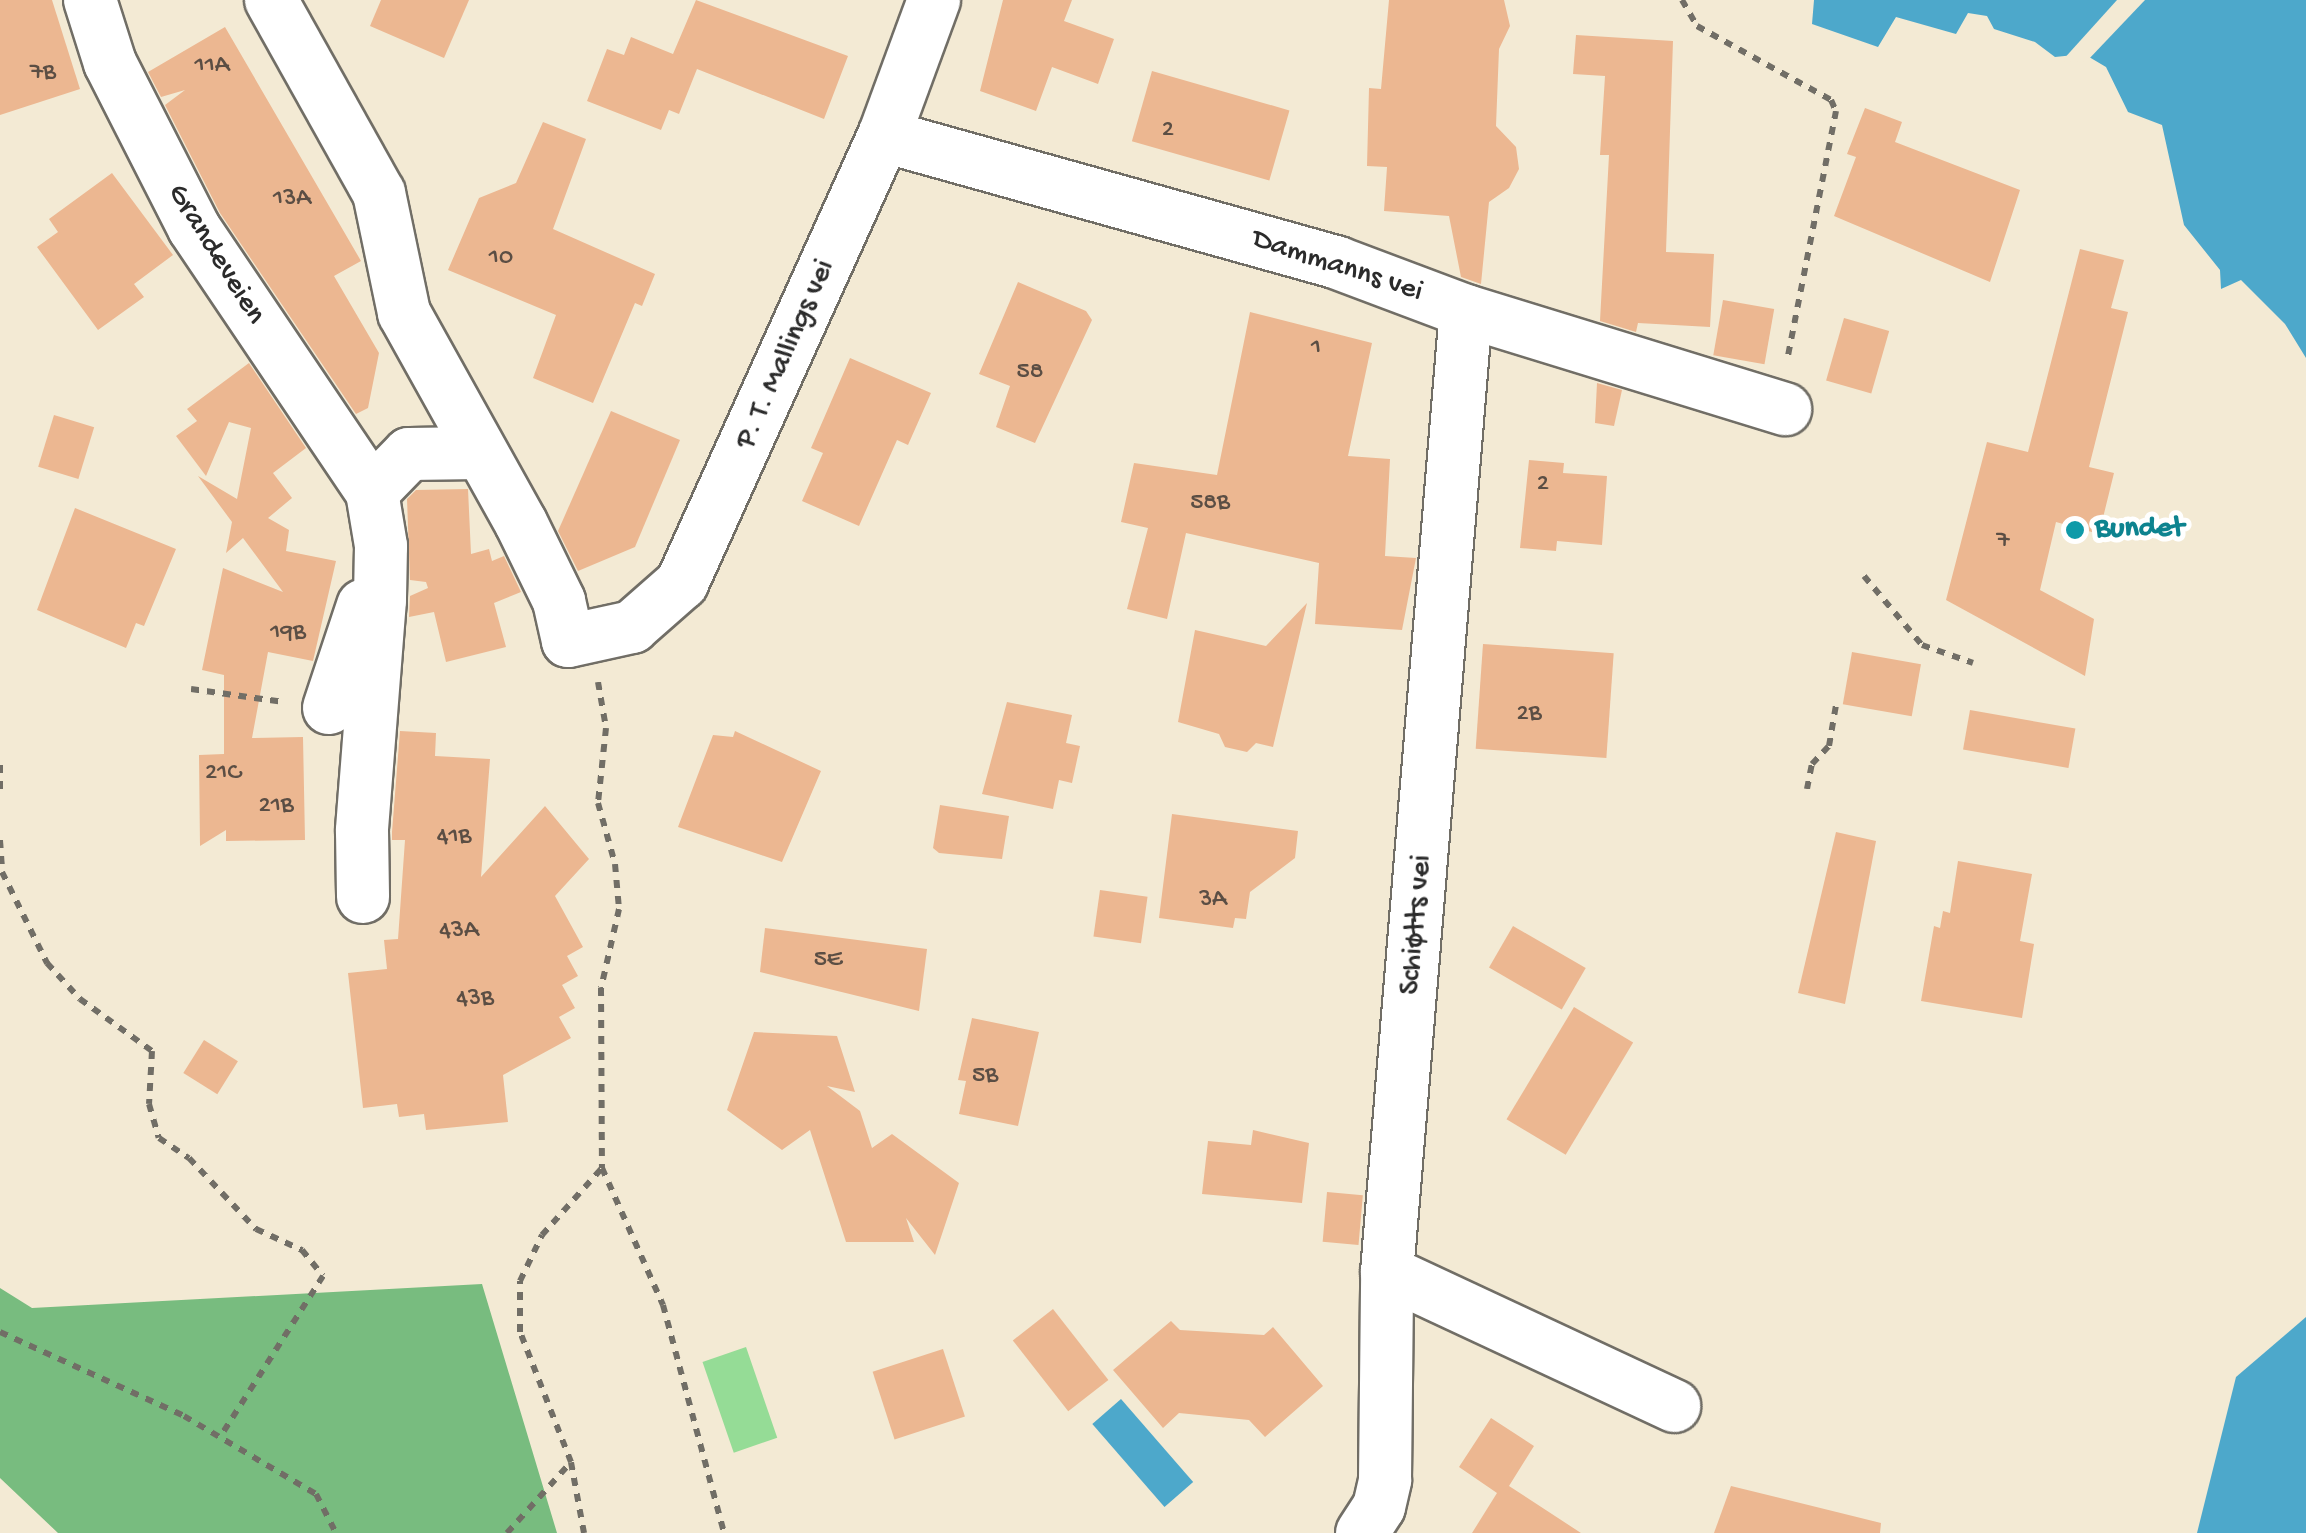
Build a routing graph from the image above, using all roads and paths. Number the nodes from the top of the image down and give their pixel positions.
1 (90, 0) edge
2 (271, 0) edge
3 (934, 0) edge
4 (1682, 0) edge
5 (884, 136) junction
6 (1466, 311) junction
7 (1781, 408) joint
8 (479, 453) junction
9 (372, 492) junction
10 (381, 570) junction
11 (1864, 576) dead end
12 (568, 641) junction
13 (1973, 663) dead end
14 (191, 689) dead end
15 (1836, 705) dead end
16 (329, 708) joint
17 (0, 765) edge
18 (1807, 789) dead end
19 (0, 797) edge
20 (0, 840) edge
21 (363, 897) dead end
22 (602, 1168) junction
23 (1387, 1272) junction
24 (0, 1332) edge
25 (1674, 1406) dead end
26 (220, 1437) junction
27 (571, 1462) junction
28 (336, 1533) edge
29 (508, 1533) edge
30 (584, 1533) edge
31 (724, 1533) edge
32 (1362, 1533) edge

1 - 9 street, Grandeveien
2 - 8 street
3 - 5 street, P. T. Mallings vei
4 - 7 path
5 - 6 street, Dammanns vei
5 - 12 street, P. T. Mallings vei
6 - 7 street, Dammanns vei
6 - 23 street, Schiøtts vei
8 - 9 street
8 - 12 street
9 - 10 street, Grandeveien
10 - 16 street
10 - 21 street, Grandeveien
11 - 13 path
12 - 22 path
14 - 16 path
15 - 18 path
17 - 19 path
20 - 26 path
22 - 27 path
22 - 31 path
23 - 25 street
23 - 32 street, Schiøtts vei
24 - 26 path
26 - 28 path
27 - 29 path
27 - 30 path

